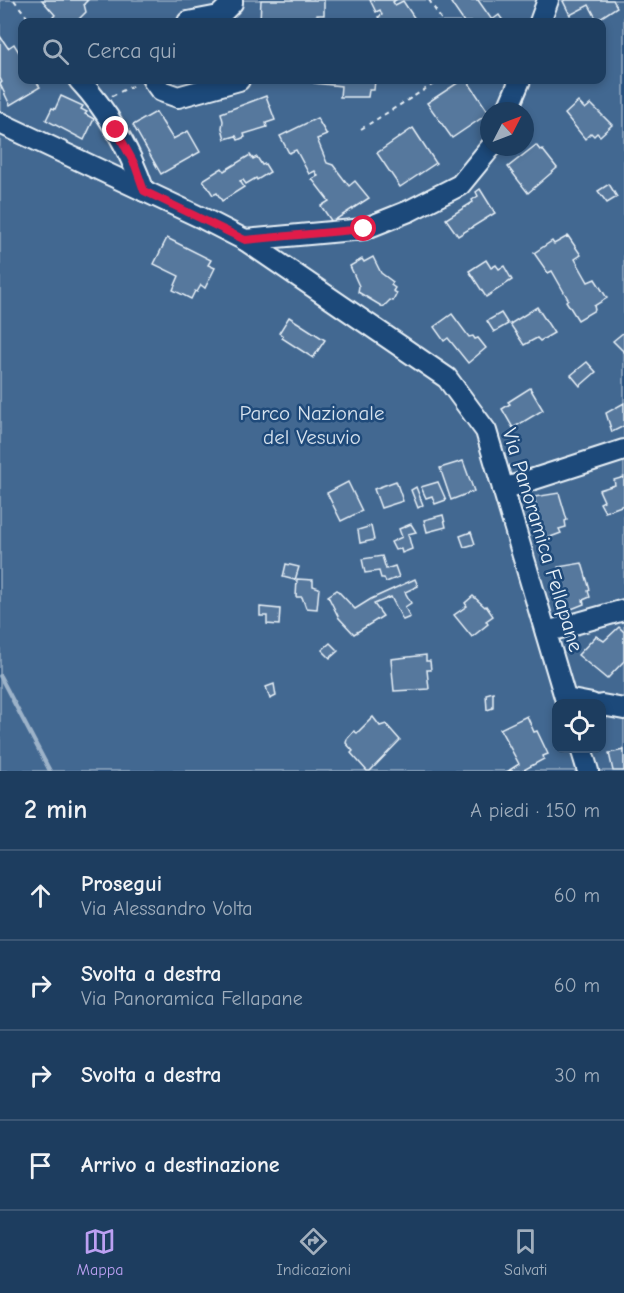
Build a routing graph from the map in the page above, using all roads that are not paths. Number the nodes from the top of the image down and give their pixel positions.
1 (232, 0) edge
2 (548, 0) edge
3 (209, 18) edge
4 (541, 18) edge
5 (83, 84) edge
6 (156, 84) edge
7 (225, 84) edge
8 (518, 84) edge
9 (511, 102) edge
10 (0, 123) edge
11 (484, 156) edge
12 (144, 191) junction
13 (245, 240) junction
14 (624, 450) edge
15 (503, 489) junction
16 (624, 610) edge
17 (546, 632) junction
18 (566, 699) edge
19 (606, 706) edge
20 (624, 710) edge
21 (583, 753) edge
22 (588, 771) edge

1 - 3 street
2 - 4 street
5 - 12 street
6 - 7 street
8 - 9 street
10 - 12 street, Via Panoramica Fellapane
11 - 13 street
12 - 13 street, Via Panoramica Fellapane
13 - 15 street, Via Panoramica Fellapane
14 - 15 street
15 - 17 street, Via Panoramica Fellapane
16 - 17 street
17 - 18 street, Via Panoramica Fellapane
19 - 20 street
21 - 22 street

